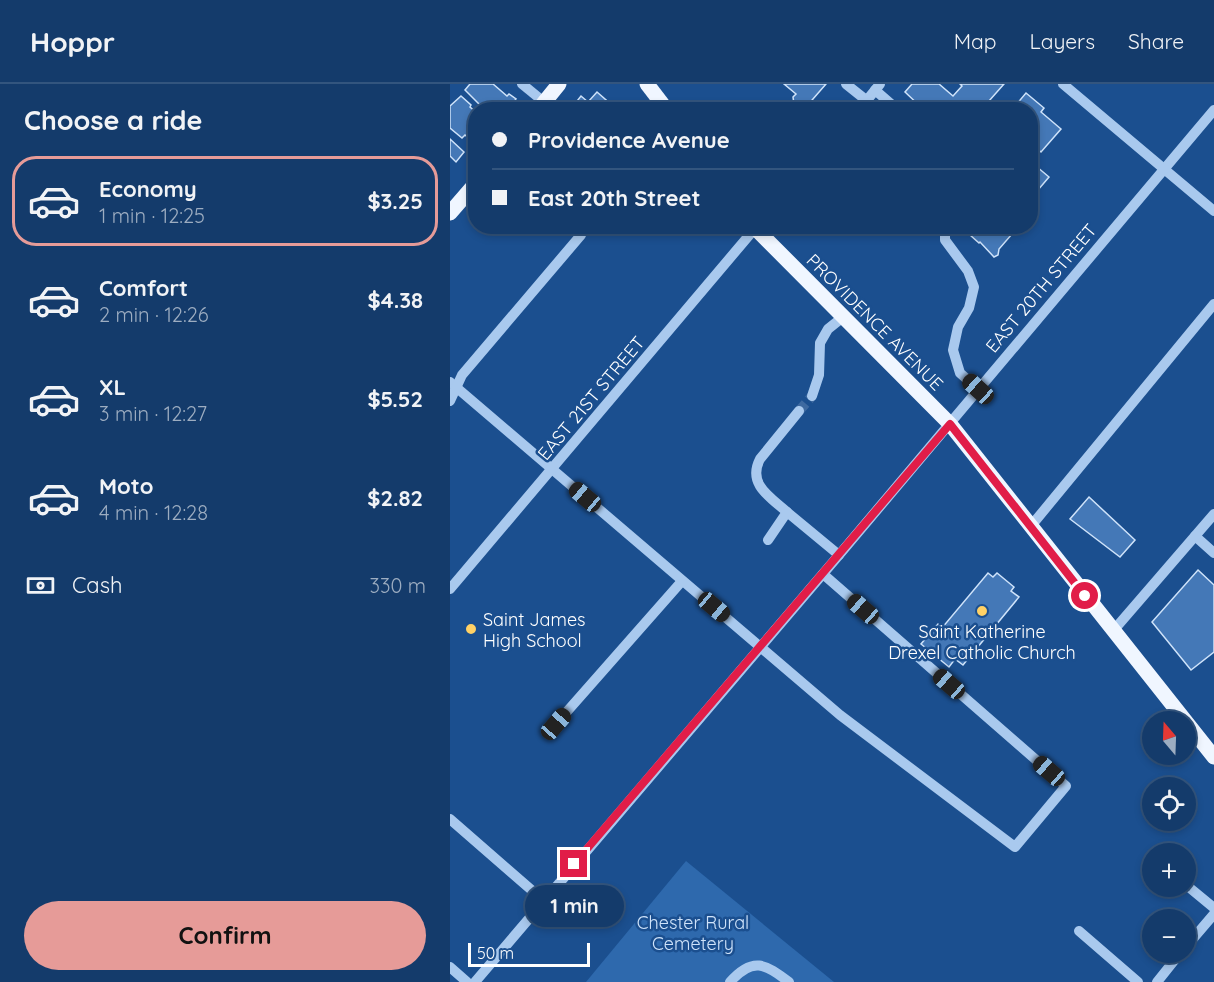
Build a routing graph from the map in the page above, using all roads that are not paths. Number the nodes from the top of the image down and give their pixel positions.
1 (522, 84) edge
2 (559, 84) edge
3 (647, 84) edge
4 (846, 84) edge
5 (1064, 84) edge
6 (878, 87) edge
7 (866, 100) joint
8 (538, 102) edge
9 (544, 102) edge
10 (660, 102) edge
11 (891, 102) edge
12 (1214, 110) edge
13 (1164, 168) junction
14 (468, 192) edge
15 (1214, 211) edge
16 (450, 213) edge
17 (749, 234) edge
18 (762, 234) edge
19 (945, 234) edge
20 (581, 235) dead end
21 (1214, 304) edge
22 (843, 317) junction
23 (453, 385) edge
24 (978, 389) junction
25 (812, 396) tunnel mouth
26 (450, 401) edge
27 (799, 411) tunnel mouth
28 (950, 424) junction
29 (552, 470) junction
30 (787, 512) junction
31 (1214, 514) edge
32 (1031, 526) junction
33 (1195, 536) junction
34 (768, 540) dead end
35 (1214, 553) edge
36 (839, 555) junction
37 (823, 574) junction
38 (682, 581) junction
39 (450, 589) edge
40 (1113, 631) junction
41 (760, 646) junction
42 (556, 724) dead end
43 (1214, 757) edge
44 (450, 819) edge
45 (1196, 893) edge
46 (543, 900) junction
47 (1214, 908) edge
48 (1214, 914) edge
49 (1078, 931) dead end
50 (1196, 935) edge
51 (1173, 963) edge
52 (450, 967) edge
53 (467, 982) edge
54 (475, 982) edge
55 (730, 982) edge
56 (789, 982) edge
57 (1138, 982) edge
58 (1157, 982) edge

1 - 8 street
2 - 9 main road
3 - 10 main road
4 - 7 street
5 - 13 street
6 - 7 street
6 - 11 street
12 - 13 street, EAST 20TH STREET
13 - 15 street
13 - 24 street, EAST 20TH STREET
14 - 16 main road
17 - 29 street, EAST 21ST STREET
18 - 22 main road, PROVIDENCE AVENUE
19 - 24 street
20 - 23 street
21 - 32 street
22 - 25 street
22 - 28 main road, PROVIDENCE AVENUE
23 - 26 street
23 - 29 street
24 - 28 street, EAST 20TH STREET
27 - 30 street
28 - 32 main road, PROVIDENCE AVENUE
28 - 36 street, EAST 20TH STREET
29 - 38 street
29 - 39 street, EAST 21ST STREET
30 - 34 street
30 - 36 street
31 - 33 street
32 - 40 main road, PROVIDENCE AVENUE
33 - 35 street
33 - 40 street
36 - 37 street, EAST 20TH STREET
37 - 41 street, EAST 20TH STREET
37 - 41 street
38 - 41 street
38 - 42 street
40 - 43 main road, PROVIDENCE AVENUE
41 - 46 street, EAST 20TH STREET
44 - 46 street
45 - 47 street
46 - 54 street, EAST 20TH STREET
48 - 50 street
49 - 57 street
51 - 58 street
52 - 53 street
55 - 56 street

